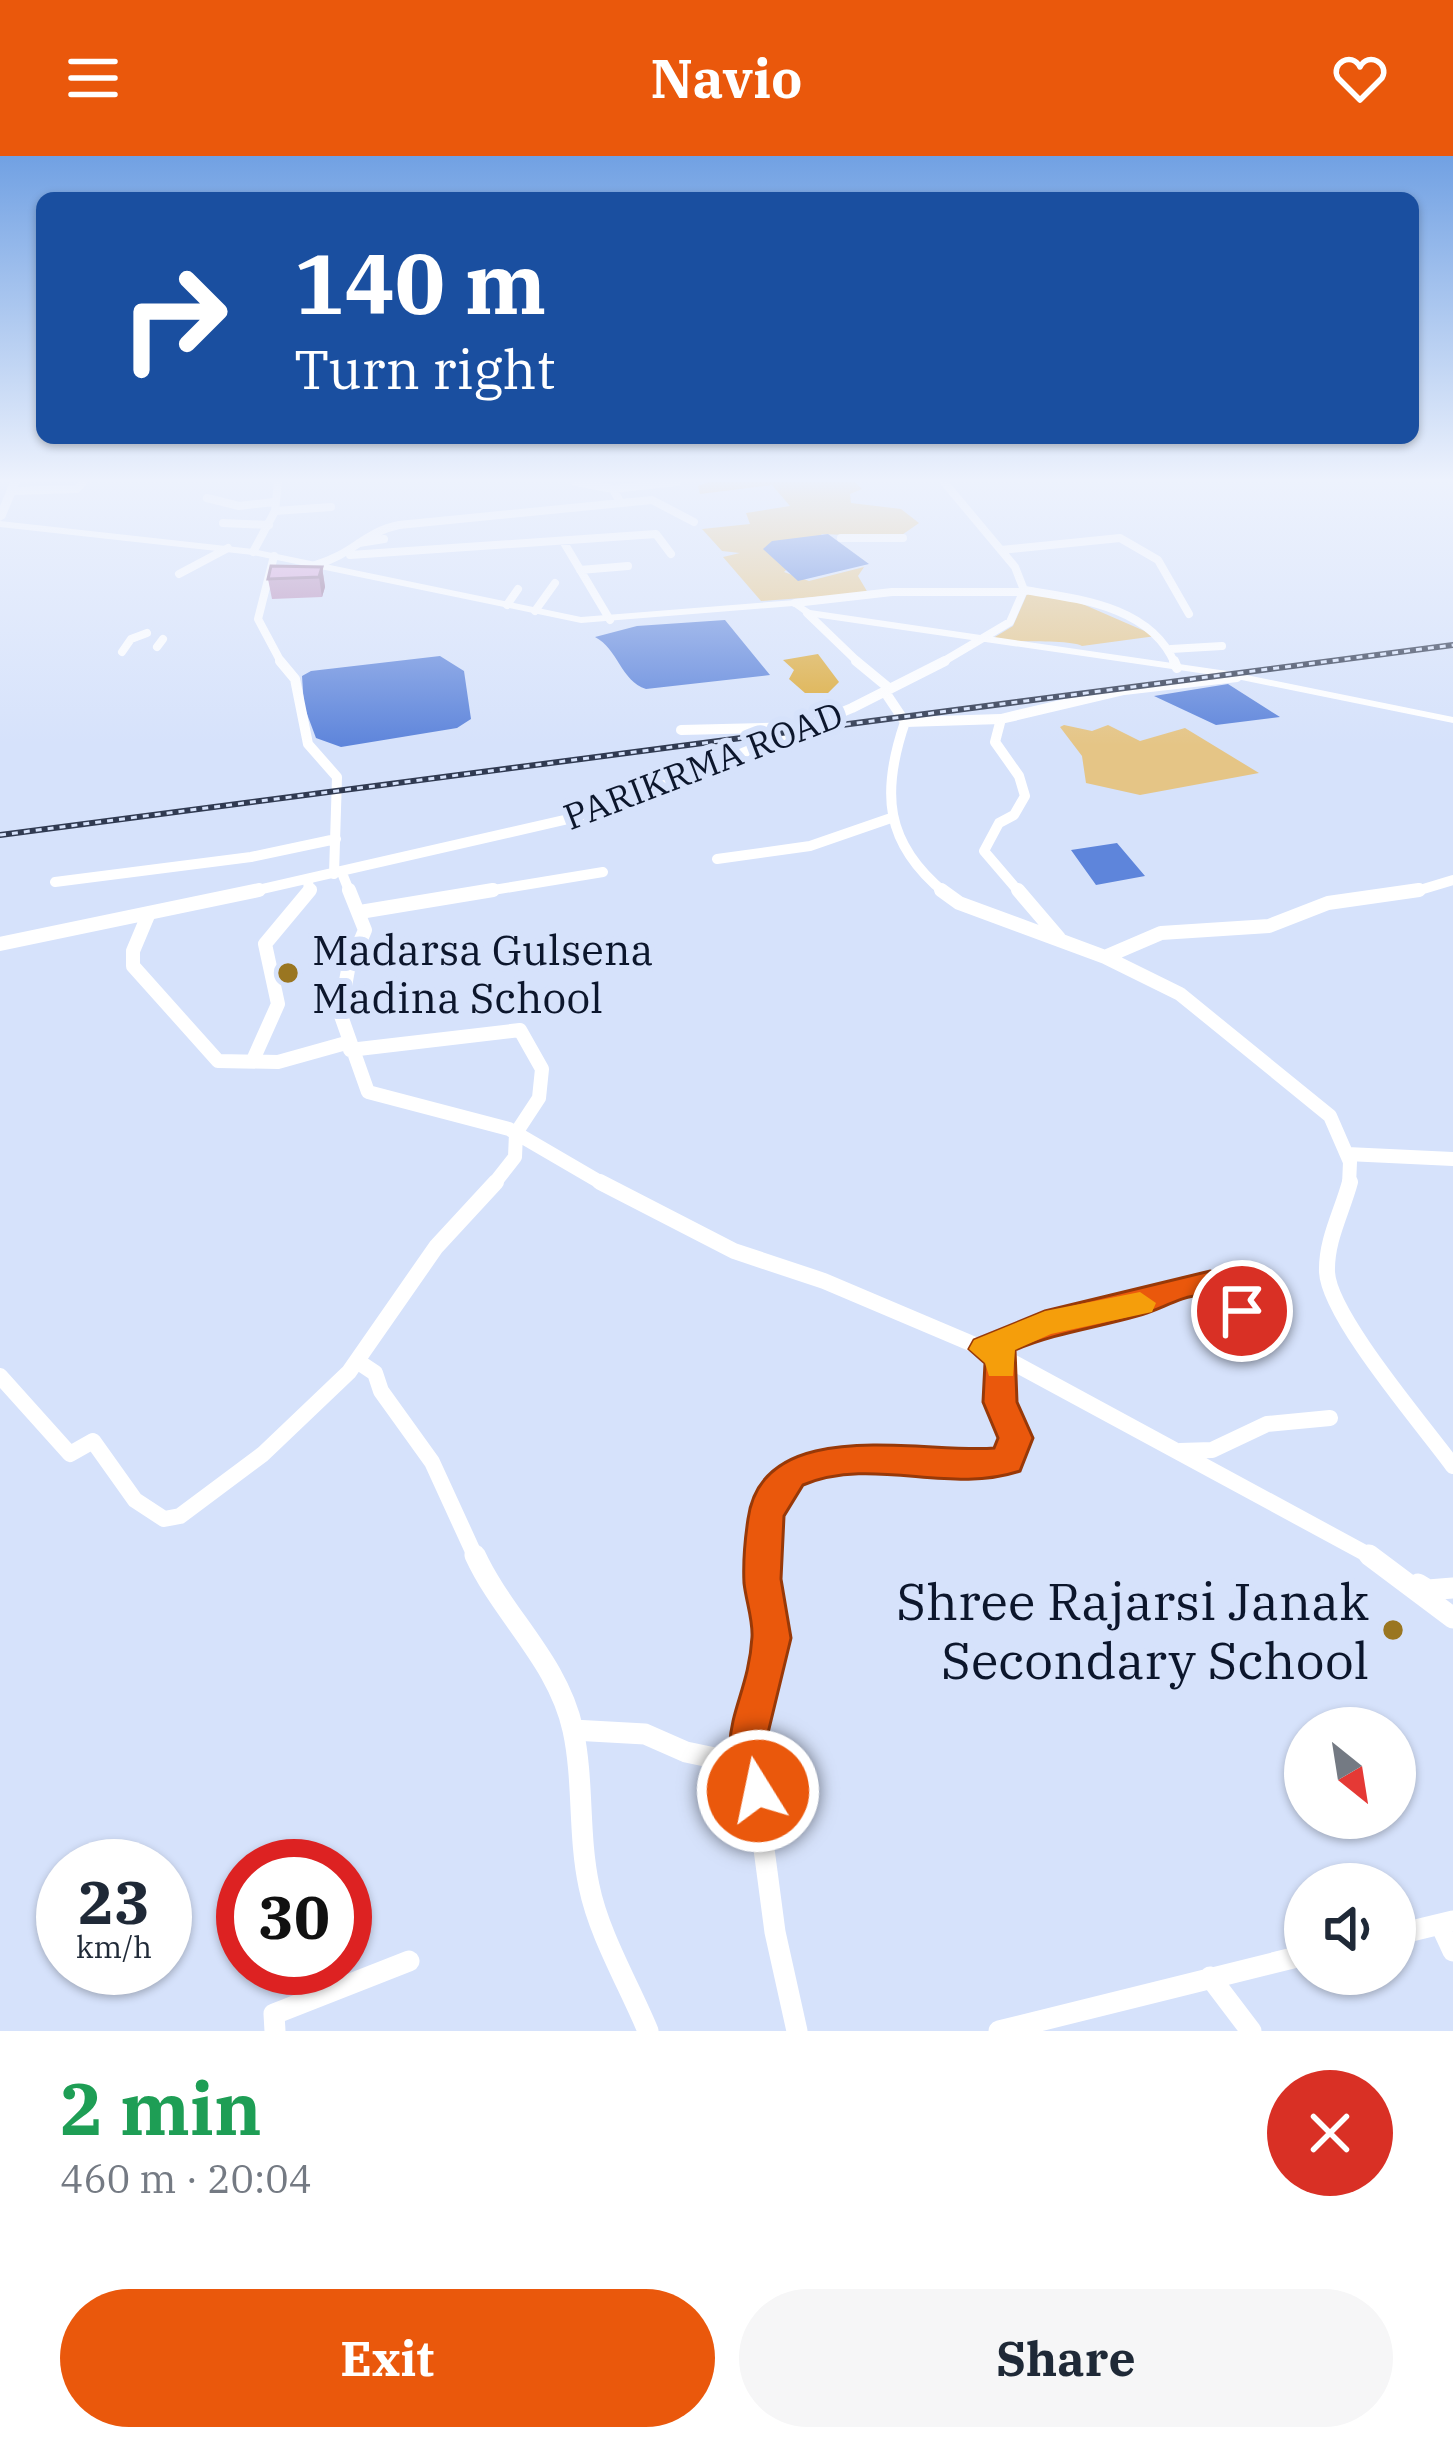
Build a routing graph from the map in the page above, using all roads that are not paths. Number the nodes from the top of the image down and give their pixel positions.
1 (187, 570) edge
2 (270, 570) edge
3 (337, 570) edge
4 (580, 570) joint
5 (586, 570) edge
6 (1012, 570) edge
7 (1163, 570) edge
8 (206, 572) dead end
9 (555, 583) dead end
10 (518, 589) dead end
11 (1024, 591) junction
12 (795, 603) junction
13 (507, 605) junction
14 (535, 611) junction
15 (807, 613) junction
16 (1189, 614) dead end
17 (610, 620) junction
18 (147, 633) dead end
19 (985, 641) junction
20 (1222, 646) dead end
21 (1172, 649) junction
22 (122, 652) dead end
23 (1177, 668) junction
24 (1237, 677) junction
25 (888, 690) junction
26 (1001, 719) junction
27 (1453, 720) edge
28 (905, 722) junction
29 (800, 727) junction
30 (681, 730) dead end
31 (891, 818) junction
32 (336, 839) junction
33 (717, 860) dead end
34 (602, 872) dead end
35 (338, 873) junction
36 (308, 879) junction
37 (1453, 880) edge
38 (55, 882) dead end
39 (360, 912) junction
40 (149, 913) junction
41 (1059, 938) junction
42 (0, 944) edge
43 (1105, 957) junction
44 (348, 1047) junction
45 (253, 1060) junction
46 (516, 1132) junction
47 (1347, 1154) junction
48 (1453, 1160) edge
49 (1275, 1298) dead end
50 (993, 1353) junction
51 (357, 1361) junction
52 (0, 1376) edge
53 (1330, 1418) dead end
54 (1173, 1451) junction
55 (1453, 1466) edge
56 (1401, 1576) junction
57 (1453, 1588) edge
58 (1453, 1618) edge
59 (573, 1730) junction
60 (753, 1766) junction
61 (1447, 1923) edge
62 (1416, 1930) edge
63 (1453, 1951) edge
64 (1284, 1960) edge
65 (409, 1961) dead end
66 (1210, 1977) junction
67 (275, 2031) edge
68 (648, 2031) edge
69 (797, 2031) edge
70 (999, 2031) edge
71 (1251, 2031) edge

1 - 8 street
2 - 32 street
3 - 13 main road
4 - 5 street
4 - 17 street
6 - 11 street
7 - 16 street
9 - 14 street
10 - 13 street
11 - 12 street
11 - 19 street, PARIKRMA ROAD
11 - 21 street
12 - 15 main road
12 - 17 main road
13 - 14 main road
14 - 17 main road
15 - 19 main road
15 - 25 street
18 - 22 street
19 - 23 main road
19 - 25 street, PARIKRMA ROAD
20 - 21 street
21 - 23 street
23 - 24 main road
24 - 26 street
24 - 27 main road
25 - 28 street
25 - 29 street, PARIKRMA ROAD
26 - 28 street
26 - 41 street
28 - 31 street
29 - 30 street
29 - 35 street, PARIKRMA ROAD
31 - 33 street
31 - 41 street
32 - 35 street
32 - 38 street
34 - 39 street
35 - 36 street, PARIKRMA ROAD
35 - 39 street
36 - 40 street, PARIKRMA ROAD
36 - 45 street
37 - 43 street
39 - 44 street
40 - 42 street, PARIKRMA ROAD
40 - 45 street
41 - 43 street
43 - 47 street
44 - 45 street
44 - 46 street
44 - 46 street
46 - 50 street
46 - 51 street
47 - 48 street
47 - 55 street
49 - 50 street
50 - 54 street
50 - 60 street
51 - 52 street
51 - 59 street
53 - 54 street
54 - 56 street
56 - 57 street
56 - 58 street
59 - 60 street
59 - 68 street
60 - 69 street
61 - 62 street
61 - 63 street
64 - 66 street
65 - 67 street
66 - 70 street
66 - 71 street

